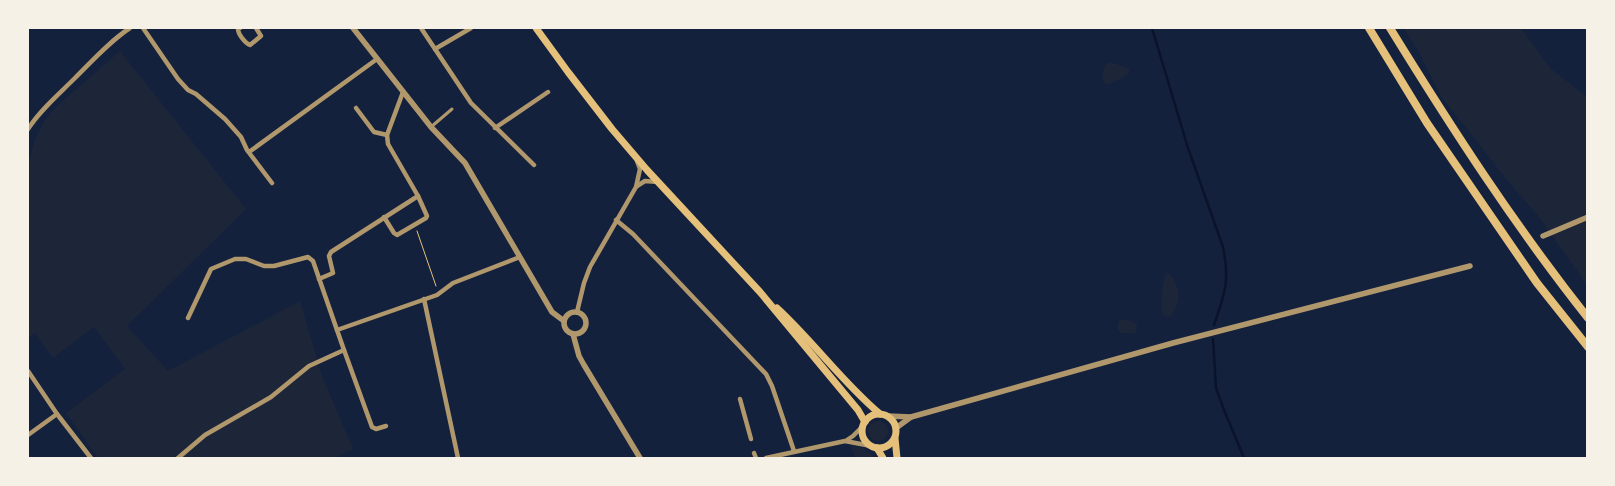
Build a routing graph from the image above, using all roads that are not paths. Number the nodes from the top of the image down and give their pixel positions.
1 (130, 28) edge
2 (143, 28) edge
3 (240, 28) edge
4 (256, 28) edge
5 (353, 28) edge
6 (421, 28) edge
7 (472, 28) edge
8 (536, 28) edge
9 (1369, 28) edge
10 (1390, 28) edge
11 (435, 49) junction
12 (377, 59) junction
13 (403, 92) junction
14 (548, 92) dead end
15 (356, 108) dead end
16 (452, 109) dead end
17 (431, 127) junction
18 (495, 128) junction
19 (28, 130) edge
20 (387, 135) junction
21 (249, 152) junction
22 (635, 156) junction
23 (534, 165) dead end
24 (658, 182) junction
25 (272, 183) dead end
26 (636, 186) junction
27 (418, 196) junction
28 (384, 218) junction
29 (1588, 218) edge
30 (616, 220) junction
31 (1544, 236) dead end
32 (520, 257) junction
33 (1470, 266) dead end
34 (319, 279) junction
35 (760, 292) junction
36 (424, 299) junction
37 (577, 312) junction
38 (188, 318) dead end
39 (1588, 318) edge
40 (564, 321) junction
41 (337, 330) junction
42 (574, 334) junction
43 (1588, 347) edge
44 (344, 350) junction
45 (28, 370) edge
46 (33, 378) junction
47 (28, 382) edge
48 (740, 399) dead end
49 (57, 414) junction
50 (880, 414) junction
51 (888, 416) junction
52 (910, 417) junction
53 (863, 424) junction
54 (386, 426) dead end
55 (896, 428) junction
56 (28, 435) edge
57 (751, 438) dead end
58 (895, 438) junction
59 (845, 440) junction
60 (874, 447) junction
61 (794, 451) junction
62 (91, 458) edge
63 (178, 458) edge
64 (458, 458) edge
65 (640, 458) edge
66 (766, 458) edge
67 (883, 458) edge
68 (897, 458) edge

1 - 19 street
2 - 21 street
3 - 4 street
5 - 12 street
6 - 11 street
7 - 11 street
8 - 22 main road
9 - 43 highway
10 - 39 highway
11 - 18 street
12 - 13 street
12 - 21 street
13 - 17 street
13 - 20 street
14 - 18 street
15 - 20 street
16 - 17 street
17 - 32 street
18 - 23 street
20 - 27 street
21 - 25 street
22 - 24 main road
22 - 26 street
24 - 26 street
24 - 35 main road
26 - 30 street
27 - 28 street
27 - 28 street
28 - 34 street
29 - 31 street
30 - 37 street
30 - 61 street
32 - 36 street
32 - 40 street
33 - 52 street
34 - 38 street
34 - 41 street
35 - 50 main road
35 - 53 main road
36 - 41 street
36 - 64 street
37 - 40 street
37 - 42 street
40 - 42 street
41 - 44 street
42 - 65 street
44 - 54 street
44 - 63 street
45 - 46 street
46 - 47 street
46 - 49 street
48 - 57 street
49 - 56 street
49 - 62 street
50 - 51 main road
50 - 53 main road
51 - 52 street
51 - 55 main road
52 - 55 street
53 - 59 street
53 - 60 main road
55 - 58 main road
58 - 60 main road
58 - 68 main road
59 - 60 street
59 - 61 street
60 - 67 main road
61 - 66 street

